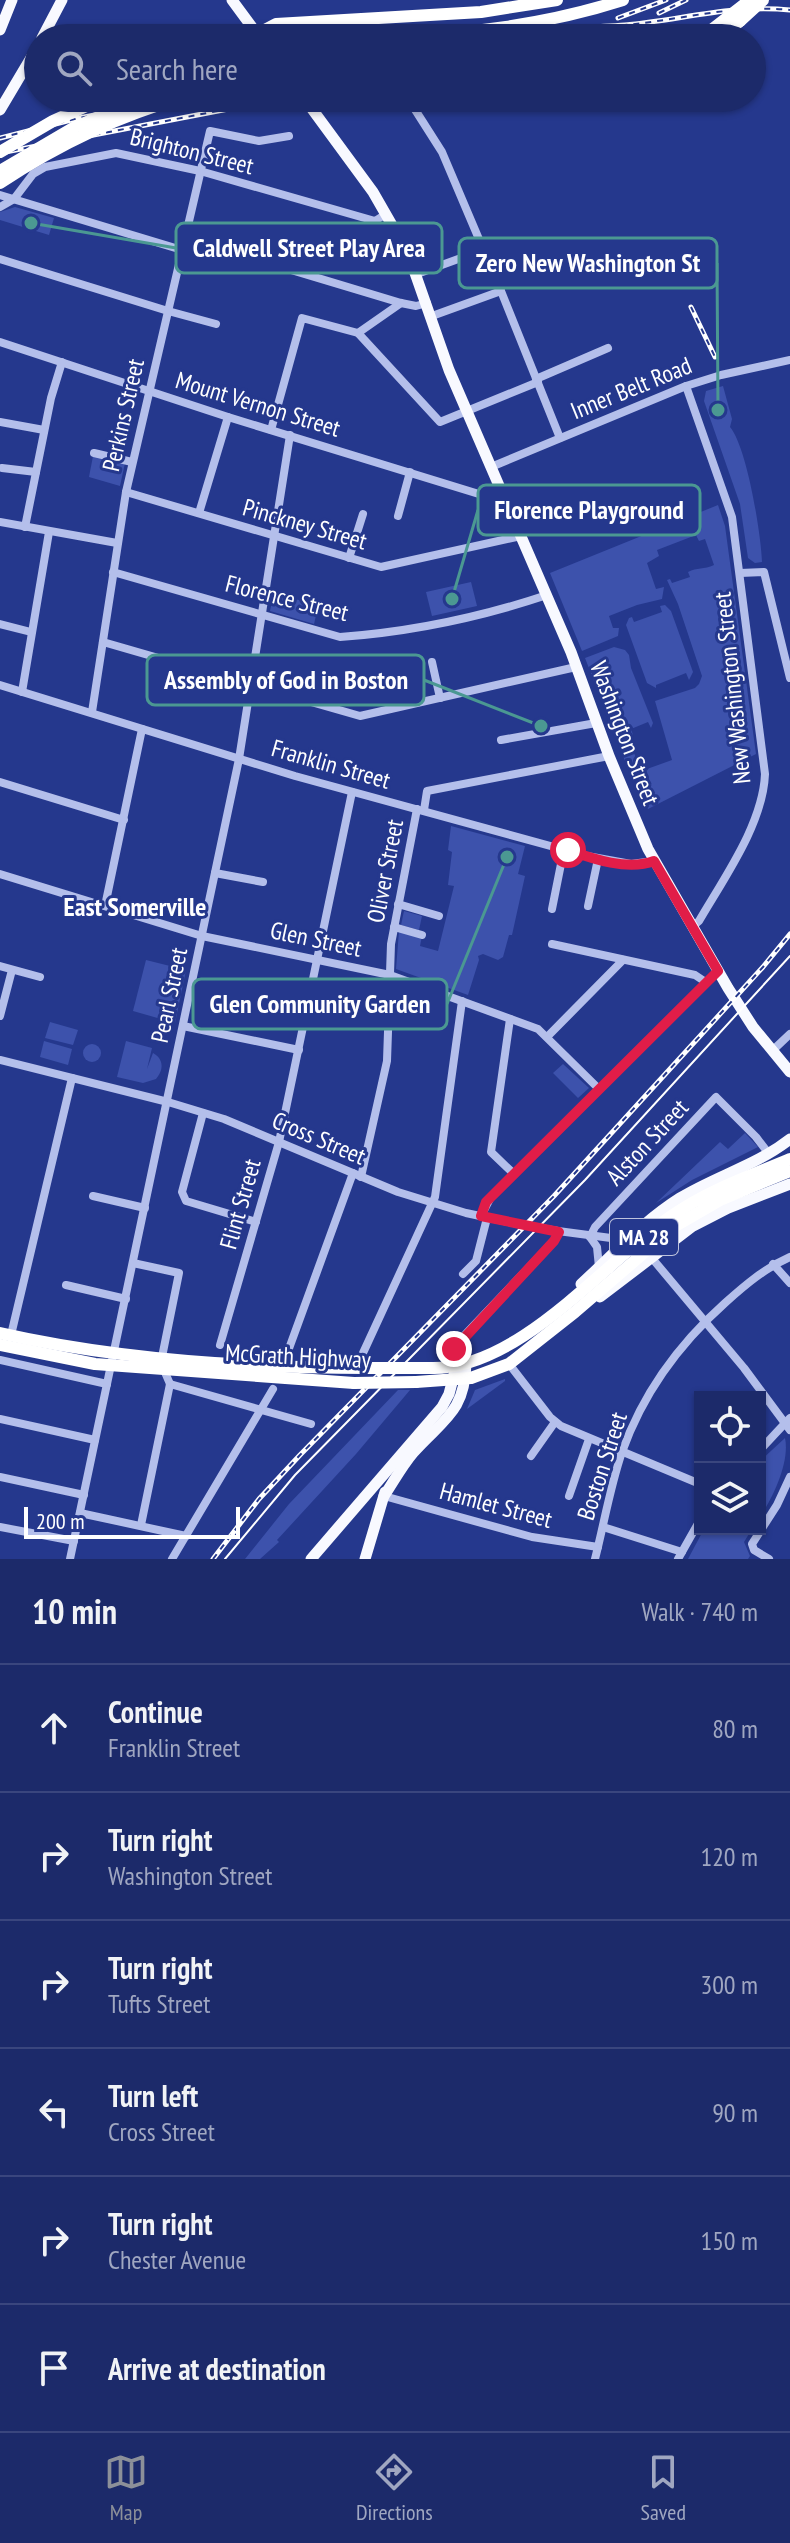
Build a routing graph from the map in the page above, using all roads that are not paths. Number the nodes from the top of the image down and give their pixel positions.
1 (12, 0) edge
2 (62, 0) edge
3 (232, 0) edge
4 (557, 0) edge
5 (604, 0) edge
6 (623, 0) edge
7 (630, 0) edge
8 (750, 0) edge
9 (763, 0) edge
10 (49, 24) edge
11 (250, 24) edge
12 (283, 24) edge
13 (498, 24) edge
14 (533, 24) edge
15 (548, 24) edge
16 (719, 24) edge
17 (736, 24) edge
18 (0, 30) edge
19 (24, 70) edge
20 (0, 110) edge
21 (73, 112) edge
22 (111, 112) edge
23 (138, 112) edge
24 (314, 112) edge
25 (417, 112) edge
26 (289, 136) dead end
27 (0, 152) edge
28 (0, 171) edge
29 (200, 171) junction
30 (0, 183) edge
31 (0, 195) edge
32 (14, 199) junction
33 (0, 207) edge
34 (386, 214) junction
35 (185, 238) junction
36 (182, 250) junction
37 (483, 250) junction
38 (0, 259) edge
39 (417, 274) junction
40 (501, 291) junction
41 (401, 303) junction
42 (427, 303) junction
43 (168, 311) junction
44 (432, 316) junction
45 (216, 324) dead end
46 (358, 333) junction
47 (0, 342) edge
48 (608, 348) dead end
49 (62, 362) junction
50 (789, 363) edge
51 (537, 380) junction
52 (686, 386) junction
53 (149, 390) junction
54 (467, 412) junction
55 (228, 417) junction
56 (0, 422) edge
57 (44, 430) junction
58 (271, 430) junction
59 (290, 435) junction
60 (560, 438) junction
61 (94, 453) dead end
62 (132, 462) junction
63 (491, 467) junction
64 (2, 468) edge
65 (36, 472) junction
66 (410, 472) junction
67 (126, 492) junction
68 (505, 502) junction
69 (199, 513) junction
70 (363, 514) dead end
71 (398, 516) dead end
72 (0, 522) edge
73 (25, 527) junction
74 (49, 532) junction
75 (275, 536) junction
76 (521, 536) junction
77 (117, 543) junction
78 (349, 558) junction
79 (113, 572) junction
80 (740, 573) junction
81 (547, 595) junction
82 (263, 616) junction
83 (0, 624) edge
84 (31, 632) junction
85 (103, 642) junction
86 (432, 662) dead end
87 (576, 667) junction
88 (790, 678) edge
89 (251, 683) junction
90 (0, 685) edge
91 (22, 692) junction
92 (440, 698) junction
93 (92, 712) junction
94 (596, 723) junction
95 (142, 729) junction
96 (501, 740) dead end
97 (609, 756) junction
98 (239, 759) junction
99 (0, 782) edge
100 (352, 792) junction
101 (421, 810) junction
102 (124, 820) junction
103 (564, 849) junction
104 (598, 859) junction
105 (654, 861) junction
106 (215, 873) junction
107 (0, 874) edge
108 (263, 882) dead end
109 (398, 904) junction
110 (105, 906) junction
111 (588, 906) dead end
112 (552, 909) dead end
113 (439, 916) dead end
114 (394, 927) junction
115 (692, 927) junction
116 (422, 935) dead end
117 (202, 936) junction
118 (552, 944) dead end
119 (318, 960) junction
120 (623, 960) junction
121 (0, 966) edge
122 (12, 970) junction
123 (718, 971) junction
124 (390, 975) junction
125 (40, 977) dead end
126 (704, 981) junction
127 (462, 1001) junction
128 (0, 1016) edge
129 (510, 1019) junction
130 (183, 1026) junction
131 (790, 1034) edge
132 (547, 1037) junction
133 (299, 1050) junction
134 (772, 1051) junction
135 (0, 1060) edge
136 (787, 1069) edge
137 (72, 1078) junction
138 (790, 1081) edge
139 (599, 1089) junction
140 (168, 1102) junction
141 (203, 1113) junction
142 (790, 1139) edge
143 (279, 1142) junction
144 (772, 1152) junction
145 (790, 1152) edge
146 (790, 1159) edge
147 (790, 1171) edge
148 (514, 1174) junction
149 (357, 1175) junction
150 (753, 1180) junction
151 (787, 1184) edge
152 (93, 1196) dead end
153 (433, 1203) junction
154 (145, 1208) junction
155 (484, 1217) junction
156 (256, 1222) junction
157 (558, 1232) junction
158 (590, 1237) junction
159 (626, 1240) junction
160 (651, 1257) junction
161 (790, 1257) edge
162 (133, 1263) junction
163 (773, 1264) junction
164 (599, 1267) junction
165 (463, 1274) dead end
166 (790, 1283) edge
167 (66, 1285) dead end
168 (126, 1299) junction
169 (575, 1312) junction
170 (550, 1316) junction
171 (704, 1321) junction
172 (6, 1334) edge
173 (0, 1345) edge
174 (220, 1345) dead end
175 (363, 1353) dead end
176 (287, 1354) dead end
177 (113, 1359) junction
178 (0, 1360) edge
179 (163, 1363) junction
180 (509, 1364) junction
181 (450, 1366) junction
182 (459, 1380) junction
183 (107, 1384) junction
184 (170, 1384) junction
185 (273, 1389) dead end
186 (261, 1411) junction
187 (0, 1419) edge
188 (555, 1422) junction
189 (311, 1424) dead end
190 (789, 1424) edge
191 (589, 1439) junction
192 (95, 1440) junction
193 (766, 1445) edge
194 (405, 1448) junction
195 (622, 1453) junction
196 (531, 1456) dead end
197 (0, 1477) edge
198 (790, 1477) edge
199 (694, 1482) edge
200 (84, 1495) junction
201 (384, 1496) junction
202 (569, 1496) dead end
203 (80, 1513) junction
204 (351, 1514) junction
205 (141, 1525) junction
206 (0, 1527) edge
207 (603, 1527) junction
208 (694, 1530) edge
209 (186, 1536) junction
210 (74, 1541) junction
211 (598, 1547) junction
212 (680, 1555) edge
213 (70, 1559) edge
214 (172, 1559) edge
215 (311, 1559) edge
216 (365, 1559) edge
217 (595, 1559) edge
218 (769, 1559) edge

1 - 18 main road
2 - 10 main road
3 - 11 main road
4 - 12 highway
5 - 13 highway, bridge
6 - 14 highway, bridge
7 - 15 highway, bridge
8 - 16 highway, bridge
9 - 17 highway, bridge
19 - 20 main road
21 - 27 highway, bridge
22 - 28 highway, bridge
23 - 30 highway, bridge
24 - 34 main road, Washington Street
25 - 37 street
26 - 29 street, Perkins Street
29 - 32 street, Brighton Street
29 - 34 street, Brighton Street
29 - 35 street, Perkins Street
31 - 32 street
32 - 33 street, Brighton Street
32 - 36 street
34 - 39 main road, Washington Street
35 - 36 street, Perkins Street
35 - 41 street
36 - 43 street, Perkins Street
37 - 39 street
37 - 40 street
38 - 43 street
39 - 42 main road, Washington Street
40 - 44 street
40 - 51 street
41 - 42 street
41 - 46 street
42 - 44 main road, Washington Street
43 - 45 street
43 - 53 street, Perkins Street
44 - 54 main road, Washington Street
46 - 54 street
46 - 58 street
47 - 49 street, Mount Vernon Street
48 - 51 street
49 - 53 street, Mount Vernon Street
49 - 57 street
50 - 52 street, Inner Belt Road
51 - 54 street
51 - 60 street
52 - 60 street, Inner Belt Road
52 - 80 street, New Washington Street
53 - 55 street, Mount Vernon Street
53 - 62 street, Perkins Street
54 - 63 main road, Washington Street
55 - 58 street, Mount Vernon Street
55 - 69 street
56 - 57 street
57 - 65 street
58 - 59 street, Mount Vernon Street
59 - 66 street, Mount Vernon Street
59 - 75 street, Pearl Street
60 - 63 street, Inner Belt Road
61 - 62 street
62 - 67 street, Perkins Street
63 - 68 main road, Washington Street
64 - 65 street
65 - 73 street
66 - 68 street, Mount Vernon Street
66 - 71 street
67 - 69 street, Pinckney Street
67 - 77 street, Perkins Street
68 - 76 main road, Washington Street
69 - 75 street, Pinckney Street
70 - 78 street
72 - 73 street
73 - 74 street
74 - 77 street
74 - 84 street
75 - 78 street, Pinckney Street
75 - 82 street, Pearl Street
76 - 78 street, Pinckney Street
76 - 81 main road, Washington Street
77 - 79 street, Perkins Street
79 - 82 street, Florence Street
79 - 85 street, Perkins Street
80 - 88 street
80 - 115 street, New Washington Street
81 - 82 street, Florence Street
81 - 87 main road, Washington Street
82 - 89 street, Pearl Street
83 - 84 street
84 - 91 street
85 - 89 street
85 - 93 street, Perkins Street
86 - 92 street
87 - 92 street
87 - 94 main road, Washington Street
89 - 92 street
89 - 98 street, Pearl Street
90 - 91 street, Franklin Street
91 - 93 street, Franklin Street
93 - 95 street, Franklin Street
94 - 96 street
94 - 97 main road, Washington Street
95 - 98 street, Franklin Street
95 - 102 street
97 - 101 street
97 - 105 main road, Washington Street
98 - 100 street, Franklin Street
98 - 106 street, Pearl Street
99 - 102 street
100 - 101 street, Franklin Street
100 - 119 street, Flint Street
101 - 103 street, Franklin Street
101 - 109 street, Oliver Street
102 - 110 street
103 - 104 street, Franklin Street
103 - 112 street
104 - 105 street, Franklin Street
104 - 111 street
105 - 115 main road, Washington Street
106 - 108 street
106 - 117 street, Pearl Street
107 - 110 street, Glen Street
109 - 113 street
109 - 114 street, Oliver Street
110 - 117 street, Glen Street
114 - 116 street
114 - 124 street, Oliver Street
115 - 123 main road, Washington Street
117 - 119 street, Glen Street
117 - 130 street, Pearl Street
118 - 120 street
119 - 124 street, Glen Street
119 - 133 street, Flint Street
120 - 126 street
120 - 132 street
121 - 122 street
122 - 125 street
122 - 128 street
123 - 126 street
123 - 134 main road, Washington Street
124 - 127 street, Glen Street
124 - 149 street, Oliver Street
126 - 139 street
127 - 129 street, Glen Street
127 - 153 street
129 - 132 street, Glen Street
129 - 148 street
130 - 133 street
130 - 140 street, Pearl Street
131 - 134 street
132 - 139 street, Glen Street
133 - 143 street, Flint Street
134 - 136 main road, Washington Street
135 - 137 street, Cross Street
136 - 138 main road, Washington Street
137 - 140 street, Cross Street
137 - 172 street
139 - 148 street
140 - 141 street, Cross Street
140 - 154 street, Pearl Street
141 - 143 street, Cross Street
141 - 156 street
142 - 144 main road, McGrath Highway
143 - 149 street, Cross Street
143 - 156 street, Flint Street
144 - 145 main road
144 - 158 street, Alston Street
144 - 159 main road, McGrath Highway
146 - 150 highway, McGrath Highway / MA 28
147 - 150 highway, McGrath Highway / MA 28
148 - 155 street
149 - 153 street, Cross Street
149 - 176 street, Oliver Street
150 - 169 highway, McGrath Highway / MA 28
150 - 170 highway, McGrath Highway / MA 28
151 - 160 main road, McGrath Highway
152 - 154 street
153 - 155 street, Cross Street
153 - 175 street
154 - 162 street, Pearl Street
155 - 157 street, Cross Street, bridge
155 - 165 street
156 - 174 street, Flint Street
157 - 158 street, Cross Street
157 - 181 street
158 - 159 street, Cross Street
158 - 164 street
159 - 164 main road, McGrath Highway
160 - 169 main road, McGrath Highway
160 - 171 street
161 - 163 street, Boston Street
162 - 168 street, Pearl Street
162 - 179 street
163 - 166 street
163 - 171 street, Boston Street
164 - 170 main road, McGrath Highway
167 - 168 street
168 - 177 street, Pearl Street
169 - 180 highway, McGrath Highway / MA 28
170 - 181 highway, McGrath Highway / MA 28
171 - 190 street
171 - 195 street, Boston Street
172 - 177 highway, McGrath Highway / MA 28
173 - 177 highway, McGrath Highway / MA 28
177 - 179 highway, McGrath Highway / MA 28
177 - 183 street, Pearl Street
178 - 183 street
179 - 181 highway, McGrath Highway / MA 28, bridge
179 - 182 highway, McGrath Highway / MA 28, bridge
179 - 184 street
180 - 182 highway, McGrath Highway / MA 28
180 - 188 street
181 - 182 main road
182 - 194 main road
182 - 201 main road
183 - 192 street, Pearl Street
184 - 186 street
184 - 205 street
185 - 186 street
186 - 189 street
186 - 209 street
187 - 192 street
188 - 191 street
188 - 196 street
190 - 193 street
191 - 195 street
191 - 202 street
192 - 200 street, Pearl Street
194 - 201 main road
194 - 204 main road
195 - 199 street
195 - 207 street, Boston Street
197 - 200 street
198 - 218 street
200 - 203 street, Pearl Street
201 - 204 main road
201 - 211 street, Hamlet Street
201 - 216 main road
203 - 205 street
203 - 210 street, Pearl Street
204 - 215 main road
205 - 209 street
206 - 210 street
207 - 211 street, Boston Street
207 - 212 street
208 - 212 street
209 - 214 street
210 - 213 street, Pearl Street
211 - 217 street, Boston Street

